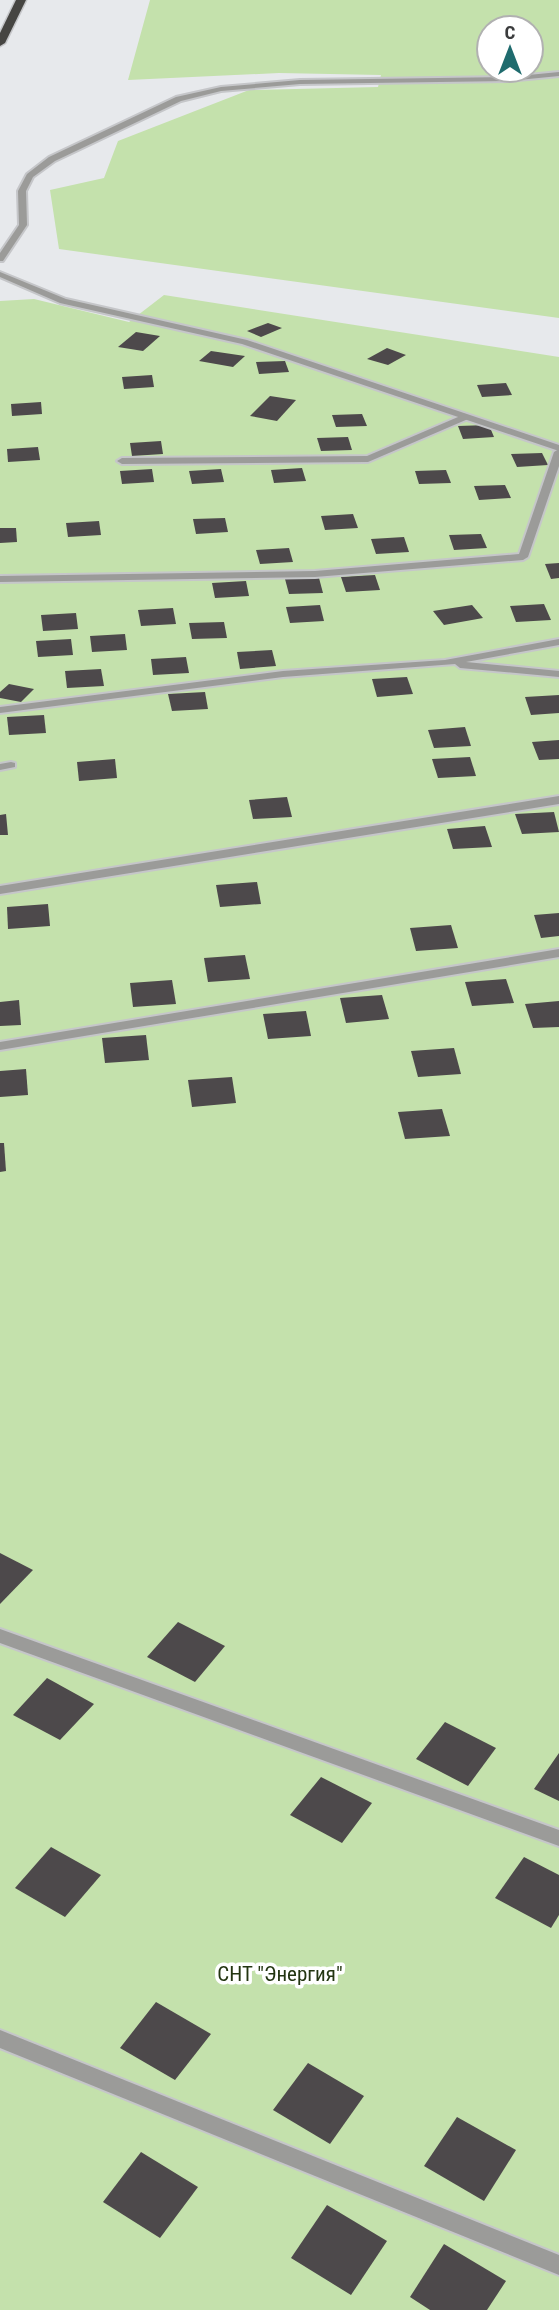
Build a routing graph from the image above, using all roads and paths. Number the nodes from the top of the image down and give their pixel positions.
1 (22, 0) edge
2 (0, 43) edge
3 (559, 74) edge
4 (0, 260) edge
5 (0, 274) edge
6 (465, 417) junction
7 (559, 450) edge
8 (122, 461) dead end
9 (0, 579) edge
10 (559, 642) edge
11 (445, 663) junction
12 (559, 674) edge
13 (0, 710) edge
14 (559, 800) edge
15 (0, 890) edge
16 (559, 953) edge
17 (0, 1046) edge
18 (0, 1636) edge
19 (559, 1838) edge
20 (0, 2039) edge
21 (559, 2265) edge

1 - 2 highway
3 - 4 street
5 - 6 street
6 - 7 street
6 - 8 street
7 - 9 street
10 - 11 street
11 - 12 street
11 - 13 street
14 - 15 street
16 - 17 street
18 - 19 street
20 - 21 street

